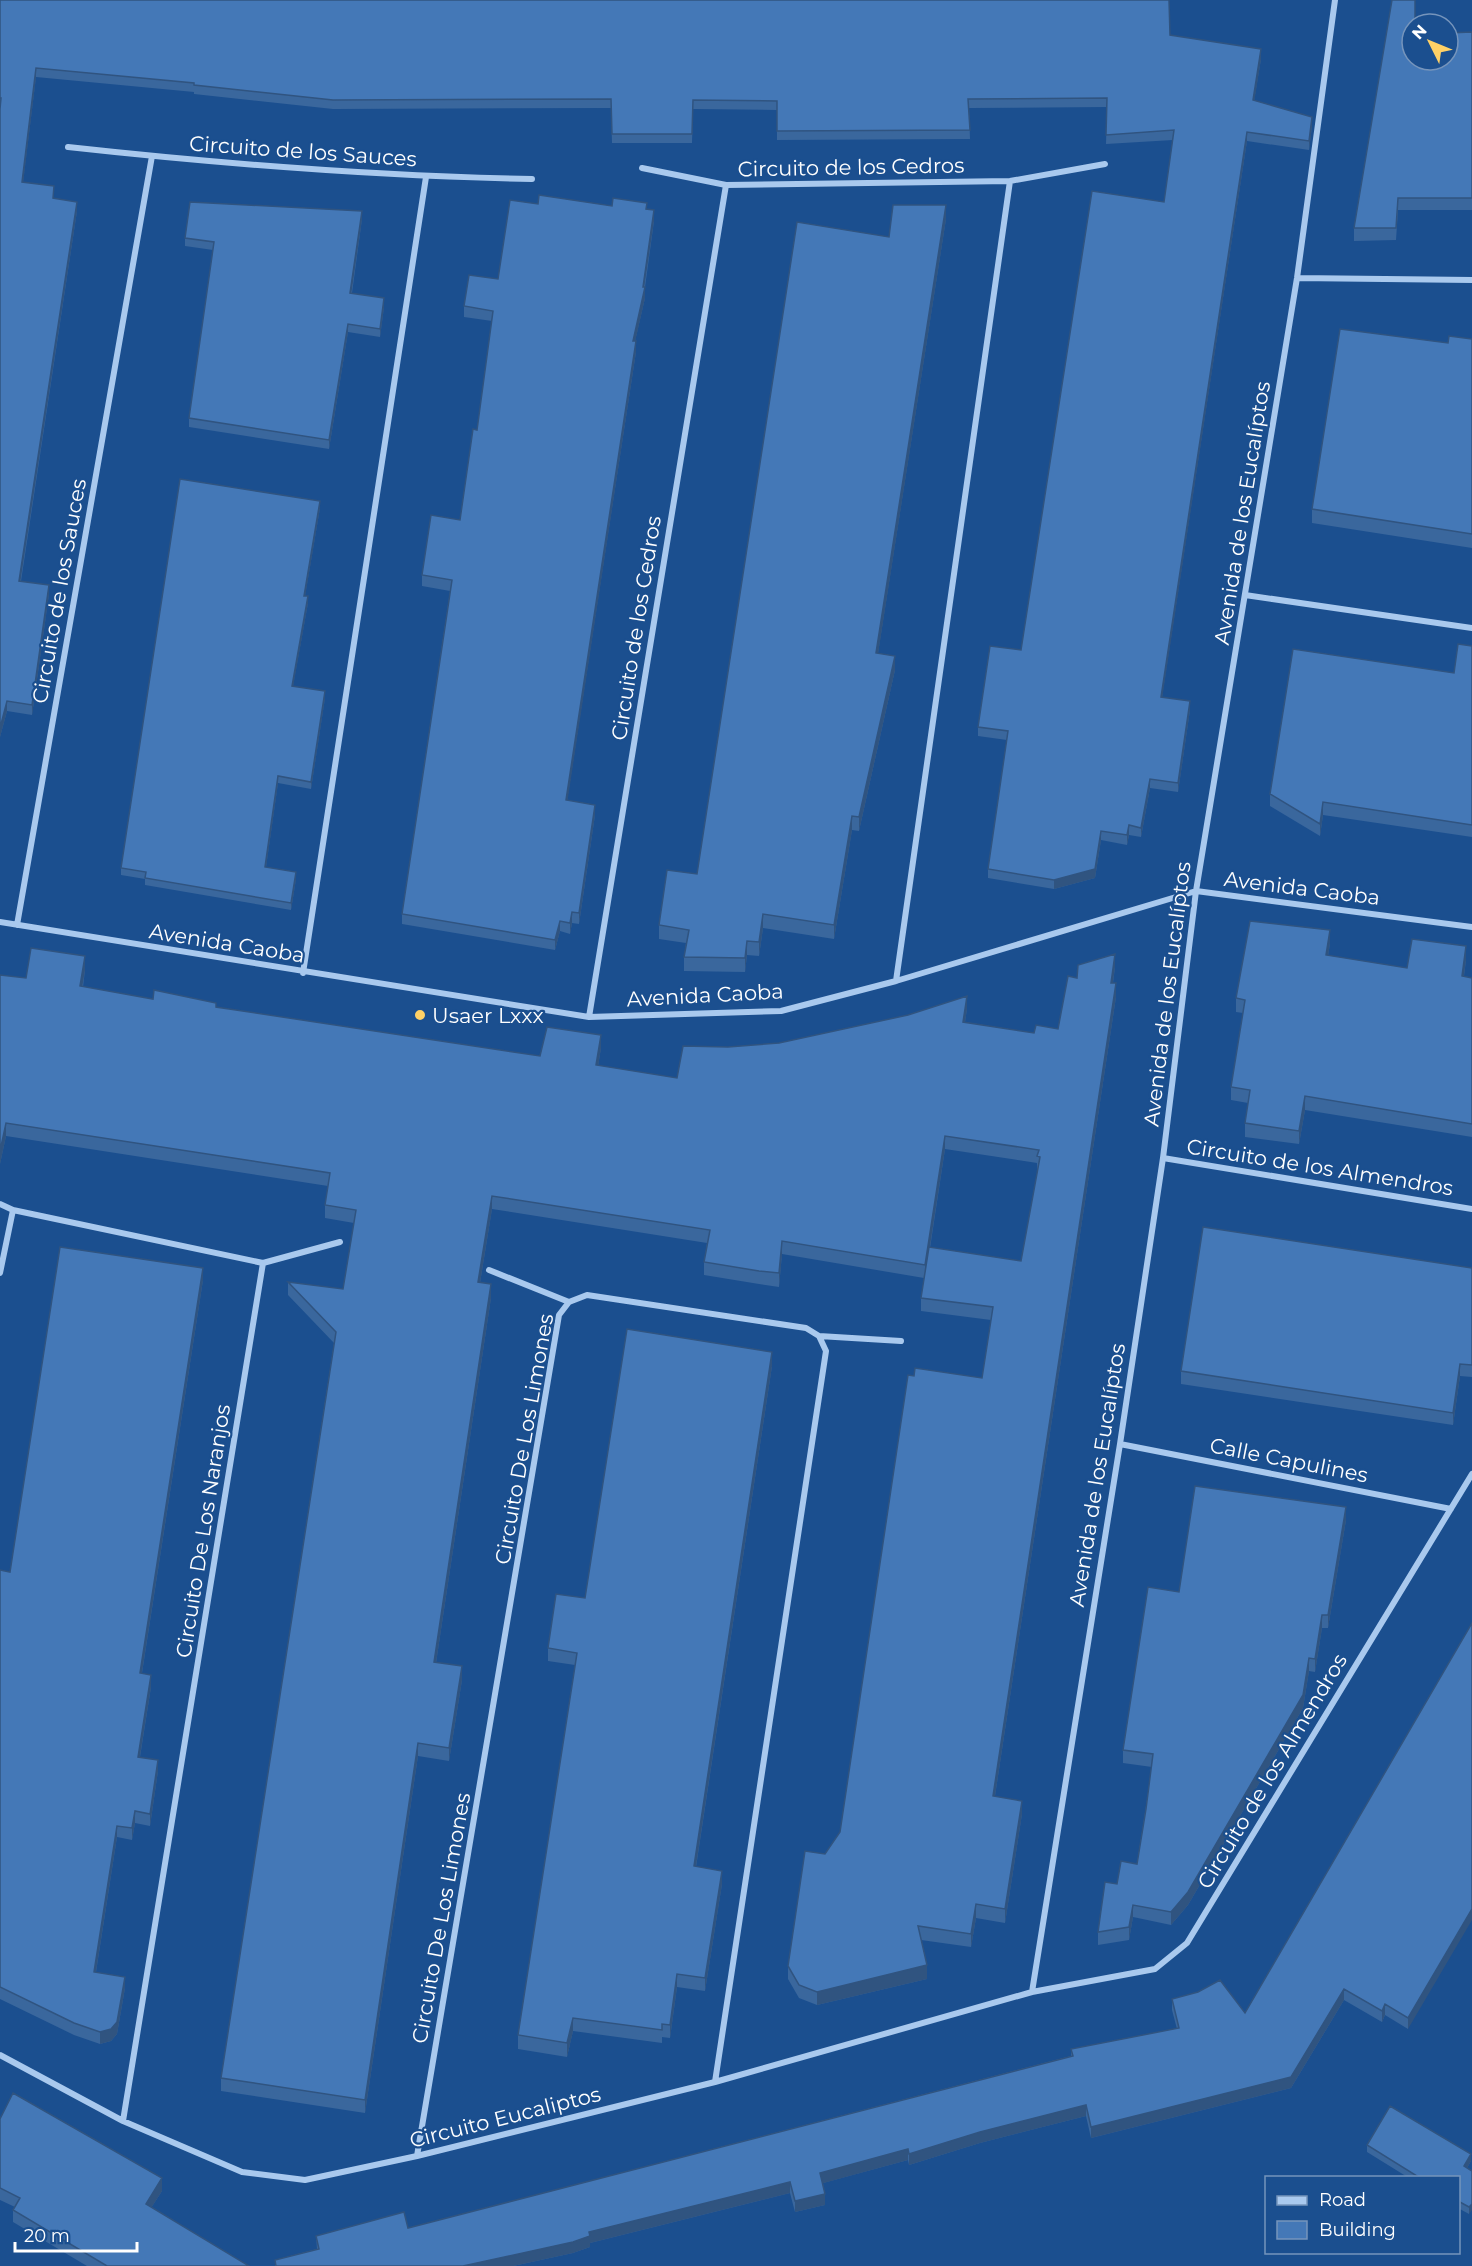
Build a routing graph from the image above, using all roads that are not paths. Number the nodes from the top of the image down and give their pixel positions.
1 (1335, 0) edge
2 (68, 147) dead end
3 (152, 156) junction
4 (1105, 164) dead end
5 (642, 168) dead end
6 (426, 177) junction
7 (532, 179) dead end
8 (1010, 181) junction
9 (726, 185) junction
10 (1296, 278) junction
11 (1472, 280) edge
12 (1245, 595) junction
13 (1472, 628) edge
14 (1196, 891) junction
15 (0, 922) edge
16 (17, 925) junction
17 (1472, 927) edge
18 (303, 973) junction
19 (896, 981) junction
20 (589, 1017) junction
21 (1163, 1158) junction
22 (0, 1204) edge
23 (1472, 1209) edge
24 (13, 1210) junction
25 (340, 1242) dead end
26 (263, 1263) junction
27 (489, 1270) dead end
28 (0, 1273) edge
29 (569, 1302) junction
30 (819, 1336) junction
31 (902, 1341) dead end
32 (1120, 1444) junction
33 (1472, 1474) edge
34 (1451, 1509) junction
35 (1032, 1992) junction
36 (0, 2055) edge
37 (715, 2082) junction
38 (123, 2121) junction
39 (417, 2156) junction

1 - 10 street, Avenida de los Eucalíptos
2 - 3 street
3 - 6 street, Circuito de los Sauces
3 - 16 street, Circuito de los Sauces
4 - 8 street, Circuito de los Cedros
5 - 9 street
6 - 7 street
6 - 18 street, Circuito de los Sauces
8 - 9 street, Circuito de los Cedros
8 - 19 street
9 - 20 street, Circuito de los Cedros
10 - 11 street
10 - 12 street, Avenida de los Eucalíptos
12 - 13 street
12 - 14 street, Avenida de los Eucalíptos
14 - 17 street, Avenida Caoba
14 - 19 street, Avenida Caoba
14 - 21 street, Avenida de los Eucalíptos
15 - 16 street, Avenida Caoba
16 - 18 street, Avenida Caoba
18 - 20 street, Avenida Caoba
19 - 20 street, Avenida Caoba
21 - 23 street, Circuito de los Almendros
21 - 32 street, Avenida de los Eucalíptos
22 - 24 street
24 - 26 street
24 - 28 street
25 - 26 street
26 - 38 street, Circuito De Los Naranjos
27 - 29 street
29 - 30 street, Circuito De Los Limones
29 - 39 street, Circuito De Los Limones
30 - 31 street, Circuito De Los Limones
30 - 37 street
32 - 34 street, Calle Capulines
32 - 35 street, Avenida de los Eucalíptos
33 - 34 street, Circuito de los Almendros
34 - 35 street, Circuito de los Almendros
35 - 37 street, Circuito Eucaliptos
36 - 38 street, Circuito Eucaliptos
37 - 39 street, Circuito Eucaliptos
38 - 39 street, Circuito Eucaliptos

